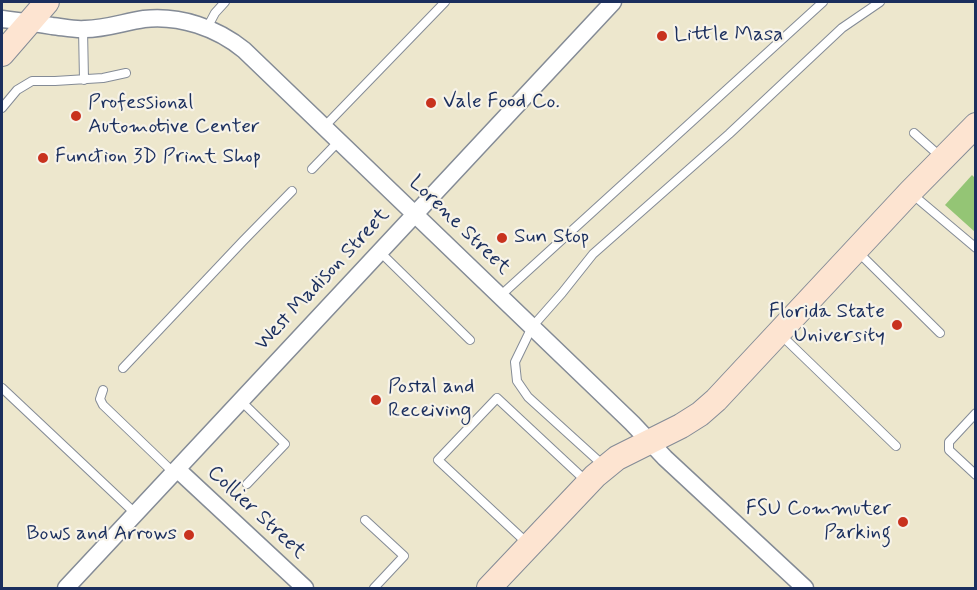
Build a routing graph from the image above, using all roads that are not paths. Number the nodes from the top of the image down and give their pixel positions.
1 (47, 2) edge
2 (225, 2) edge
3 (445, 2) edge
4 (613, 2) edge
5 (823, 2) edge
6 (880, 2) edge
7 (2, 19) edge
8 (29, 22) junction
9 (207, 28) junction
10 (83, 29) junction
11 (2, 54) edge
12 (126, 73) dead end
13 (84, 80) junction
14 (2, 108) edge
15 (975, 125) edge
16 (324, 127) junction
17 (914, 132) dead end
18 (339, 141) junction
19 (943, 158) junction
20 (312, 169) dead end
21 (292, 191) dead end
22 (910, 192) junction
23 (415, 214) junction
24 (975, 248) edge
25 (856, 250) junction
26 (381, 252) junction
27 (500, 296) junction
28 (532, 327) junction
29 (778, 333) junction
30 (940, 333) dead end
31 (470, 340) dead end
32 (123, 368) dead end
33 (2, 388) edge
34 (104, 390) dead end
35 (241, 401) junction
36 (975, 413) edge
37 (650, 442) junction
38 (896, 446) dead end
39 (176, 471) junction
40 (975, 475) edge
41 (597, 476) junction
42 (247, 484) dead end
43 (136, 514) junction
44 (365, 520) dead end
45 (530, 545) junction
46 (797, 586) edge
47 (66, 588) edge
48 (305, 588) edge
49 (374, 588) edge
50 (489, 588) edge

1 - 8 main road
2 - 9 lane
3 - 16 lane
4 - 23 street, West Madison Street
5 - 27 lane
6 - 28 lane
7 - 8 street, Lorene Street
8 - 10 street, Lorene Street
8 - 11 main road
9 - 10 street, Lorene Street
9 - 16 street, Lorene Street
10 - 13 lane
12 - 13 lane
13 - 14 lane
15 - 19 main road
16 - 18 street, Lorene Street
17 - 19 lane
18 - 20 lane
18 - 23 street, Lorene Street
19 - 22 main road
21 - 32 lane
22 - 24 lane
22 - 25 main road
23 - 26 street, West Madison Street
23 - 27 street, Lorene Street
25 - 29 main road
25 - 30 lane
26 - 31 lane
26 - 35 street, West Madison Street
27 - 28 street, Lorene Street
28 - 37 street, Lorene Street
28 - 41 lane
29 - 37 main road
29 - 38 lane
33 - 43 lane
34 - 39 lane
35 - 39 street, West Madison Street
35 - 42 lane
36 - 40 lane
37 - 41 main road
37 - 46 street, Lorene Street
39 - 43 street, West Madison Street
39 - 48 street, Collier Street
41 - 45 main road
41 - 45 lane
43 - 47 street, West Madison Street
44 - 49 lane
45 - 50 main road

